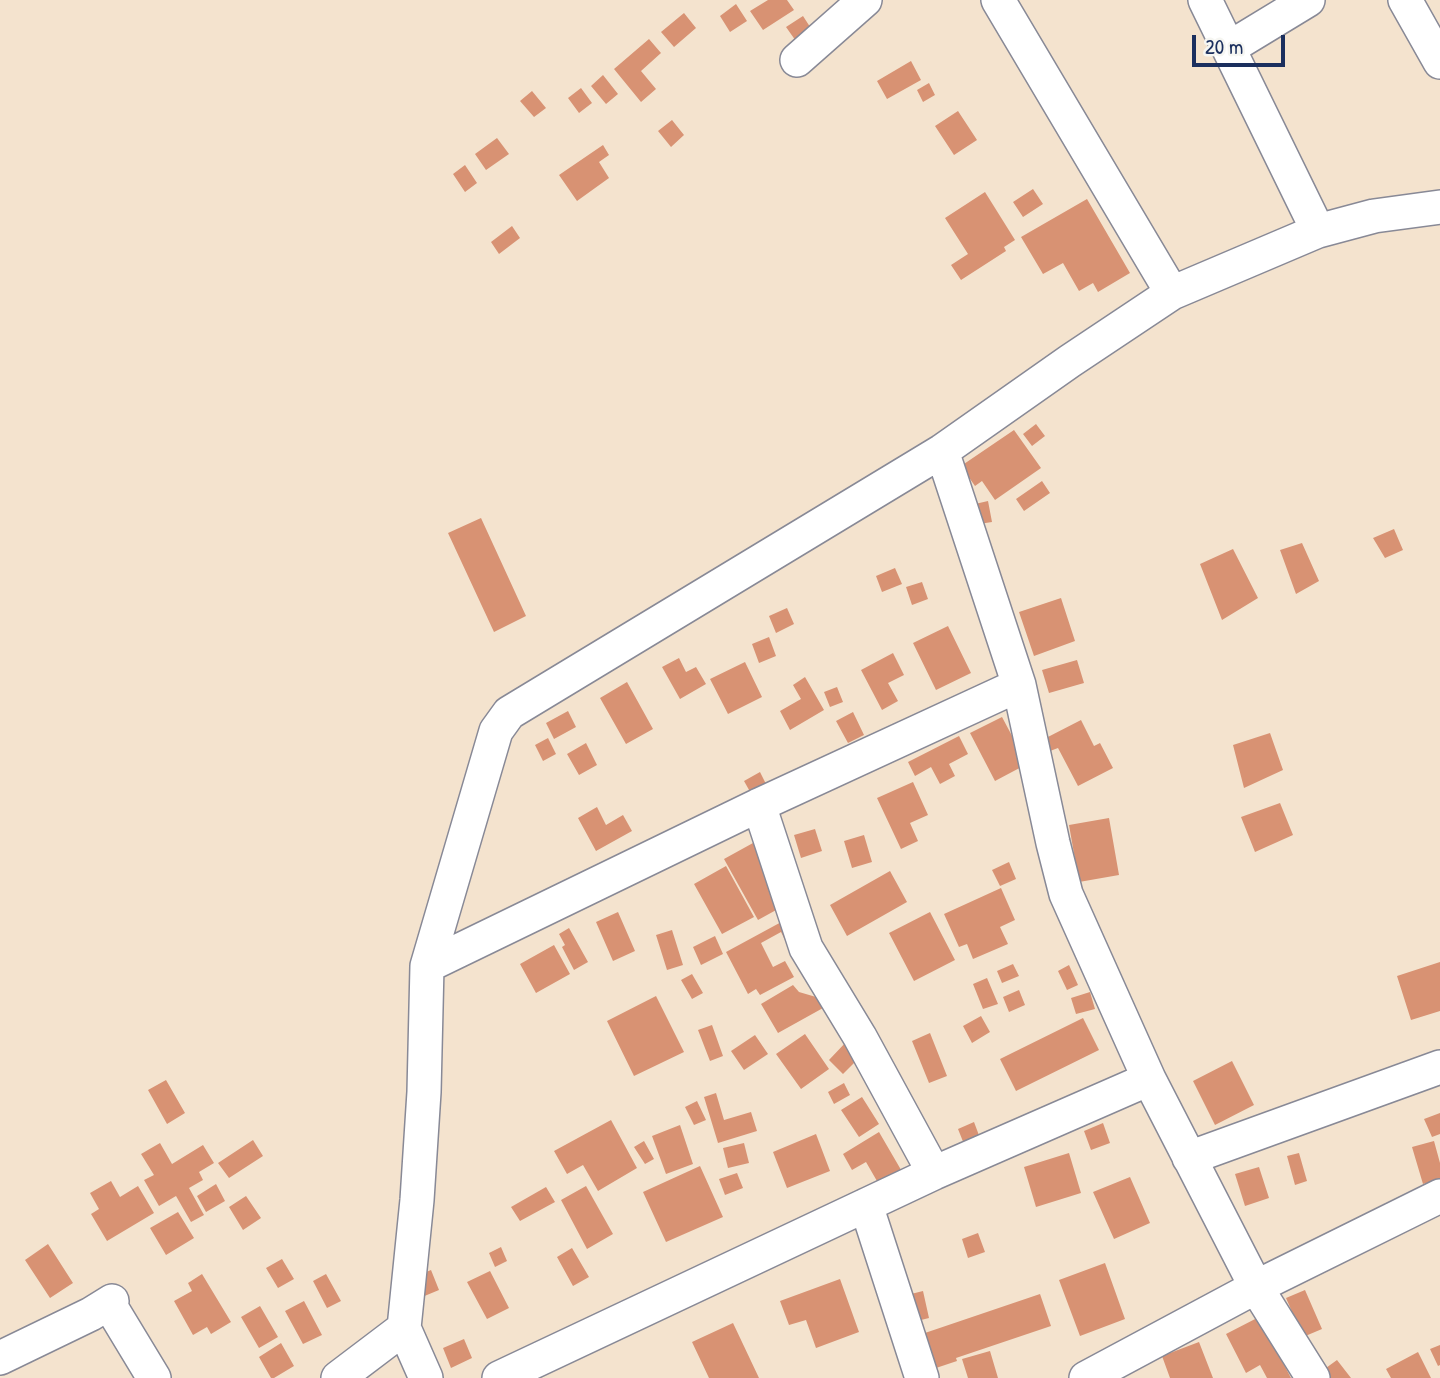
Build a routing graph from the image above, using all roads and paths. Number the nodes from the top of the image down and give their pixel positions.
1 (865, 0) edge
2 (998, 0) edge
3 (1205, 0) edge
4 (1308, 0) edge
5 (1405, 0) edge
6 (1228, 48) junction
7 (797, 60) dead end
8 (1440, 62) edge
9 (1440, 207) edge
10 (1318, 231) junction
11 (1172, 293) junction
12 (942, 451) junction
13 (1019, 685) junction
14 (759, 806) junction
15 (427, 965) junction
16 (1440, 1067) edge
17 (1149, 1079) junction
18 (1189, 1158) junction
19 (934, 1173) junction
20 (1440, 1196) edge
21 (866, 1205) junction
22 (1256, 1287) junction
23 (404, 1328) junction
24 (0, 1359) edge
25 (10, 1378) edge
26 (154, 1378) edge
27 (338, 1378) edge
28 (426, 1378) edge
29 (499, 1378) edge
30 (922, 1378) edge
31 (1086, 1378) edge
32 (1312, 1378) edge

1 - 7 street
2 - 11 street
3 - 6 street
4 - 6 street
5 - 8 street
6 - 10 street
9 - 10 street
10 - 11 street
11 - 12 street
12 - 13 street
12 - 15 street
13 - 14 street
13 - 17 street
14 - 15 street
14 - 19 street
15 - 23 street
16 - 18 street
17 - 18 street
17 - 19 street
18 - 22 street
19 - 21 street
20 - 22 street
21 - 29 street
21 - 30 street
22 - 31 street
22 - 32 street
23 - 27 street
23 - 28 street
24 - 25 street
24 - 26 street

